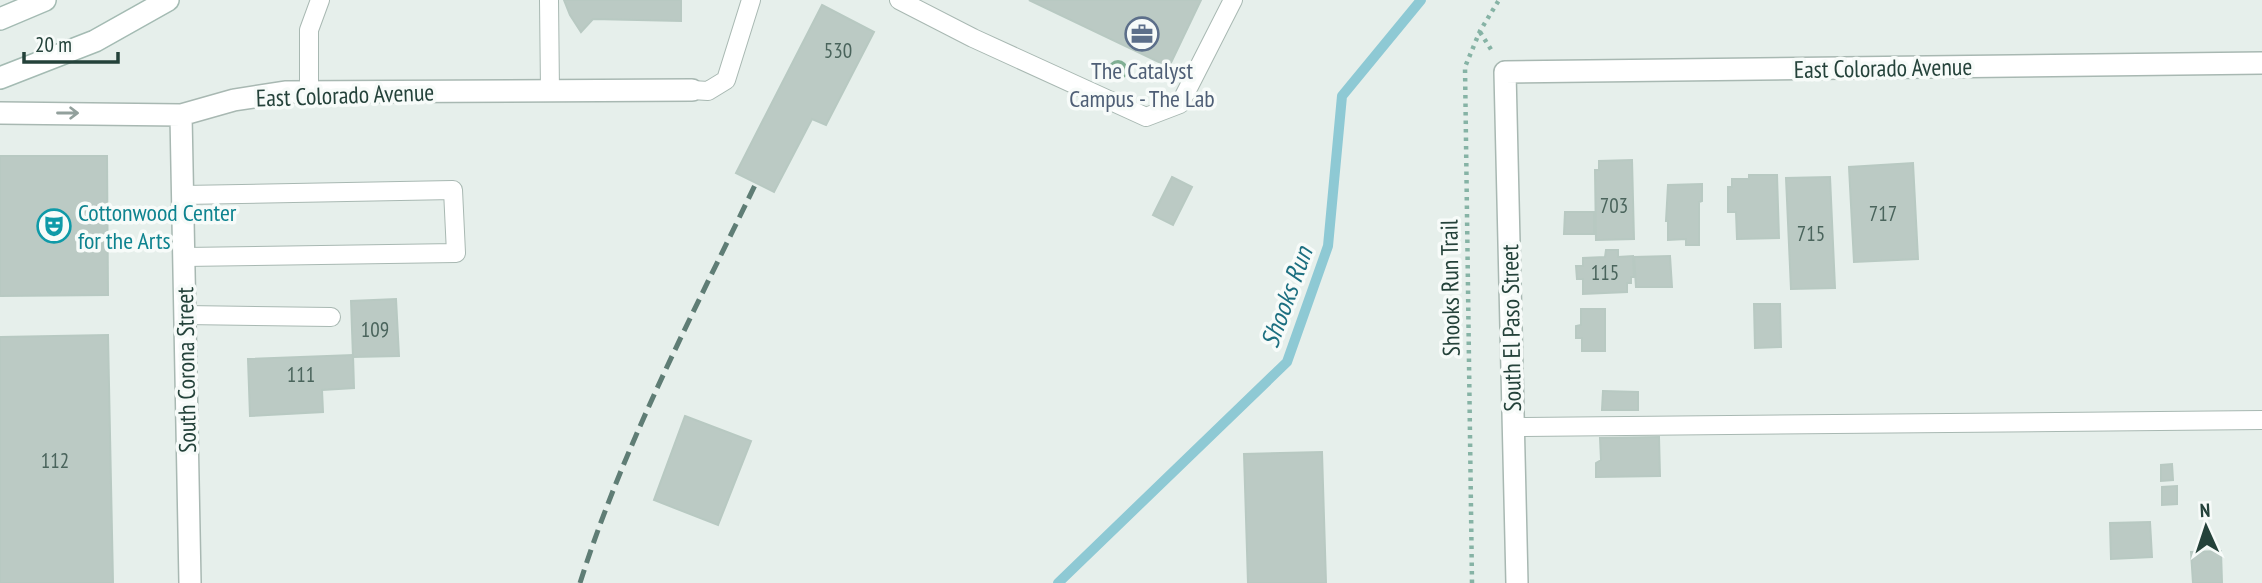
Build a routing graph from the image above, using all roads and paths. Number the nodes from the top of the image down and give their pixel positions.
1 (45, 0) edge
2 (168, 0) edge
3 (320, 0) edge
4 (549, 0) edge
5 (751, 0) edge
6 (900, 0) edge
7 (1233, 0) edge
8 (1499, 0) edge
9 (0, 19) edge
10 (2262, 63) edge
11 (1505, 72) joint
12 (0, 78) edge
13 (692, 90) joint
14 (550, 91) junction
15 (309, 92) junction
16 (0, 113) edge
17 (181, 115) junction
18 (183, 195) junction
19 (184, 257) junction
20 (185, 315) junction
21 (331, 317) dead end
22 (2262, 421) edge
23 (1514, 427) junction
24 (190, 583) edge
25 (1472, 583) edge
26 (1517, 583) edge

1 - 9 street
2 - 12 street
3 - 15 lane
4 - 14 lane
5 - 13 lane
6 - 7 lane
8 - 25 path, Shooks Run Trail
10 - 11 street, East Colorado Avenue
11 - 23 street, South El Paso Street
13 - 14 street, East Colorado Avenue
14 - 15 street, East Colorado Avenue
15 - 17 street, East Colorado Avenue
16 -> 17 street, East Colorado Avenue
17 - 18 street, South Corona Street
18 - 19 street, South Corona Street
18 - 19 lane
19 - 20 street, South Corona Street
20 - 21 lane
20 - 24 street, South Corona Street
22 - 23 lane
23 - 26 street, South El Paso Street

